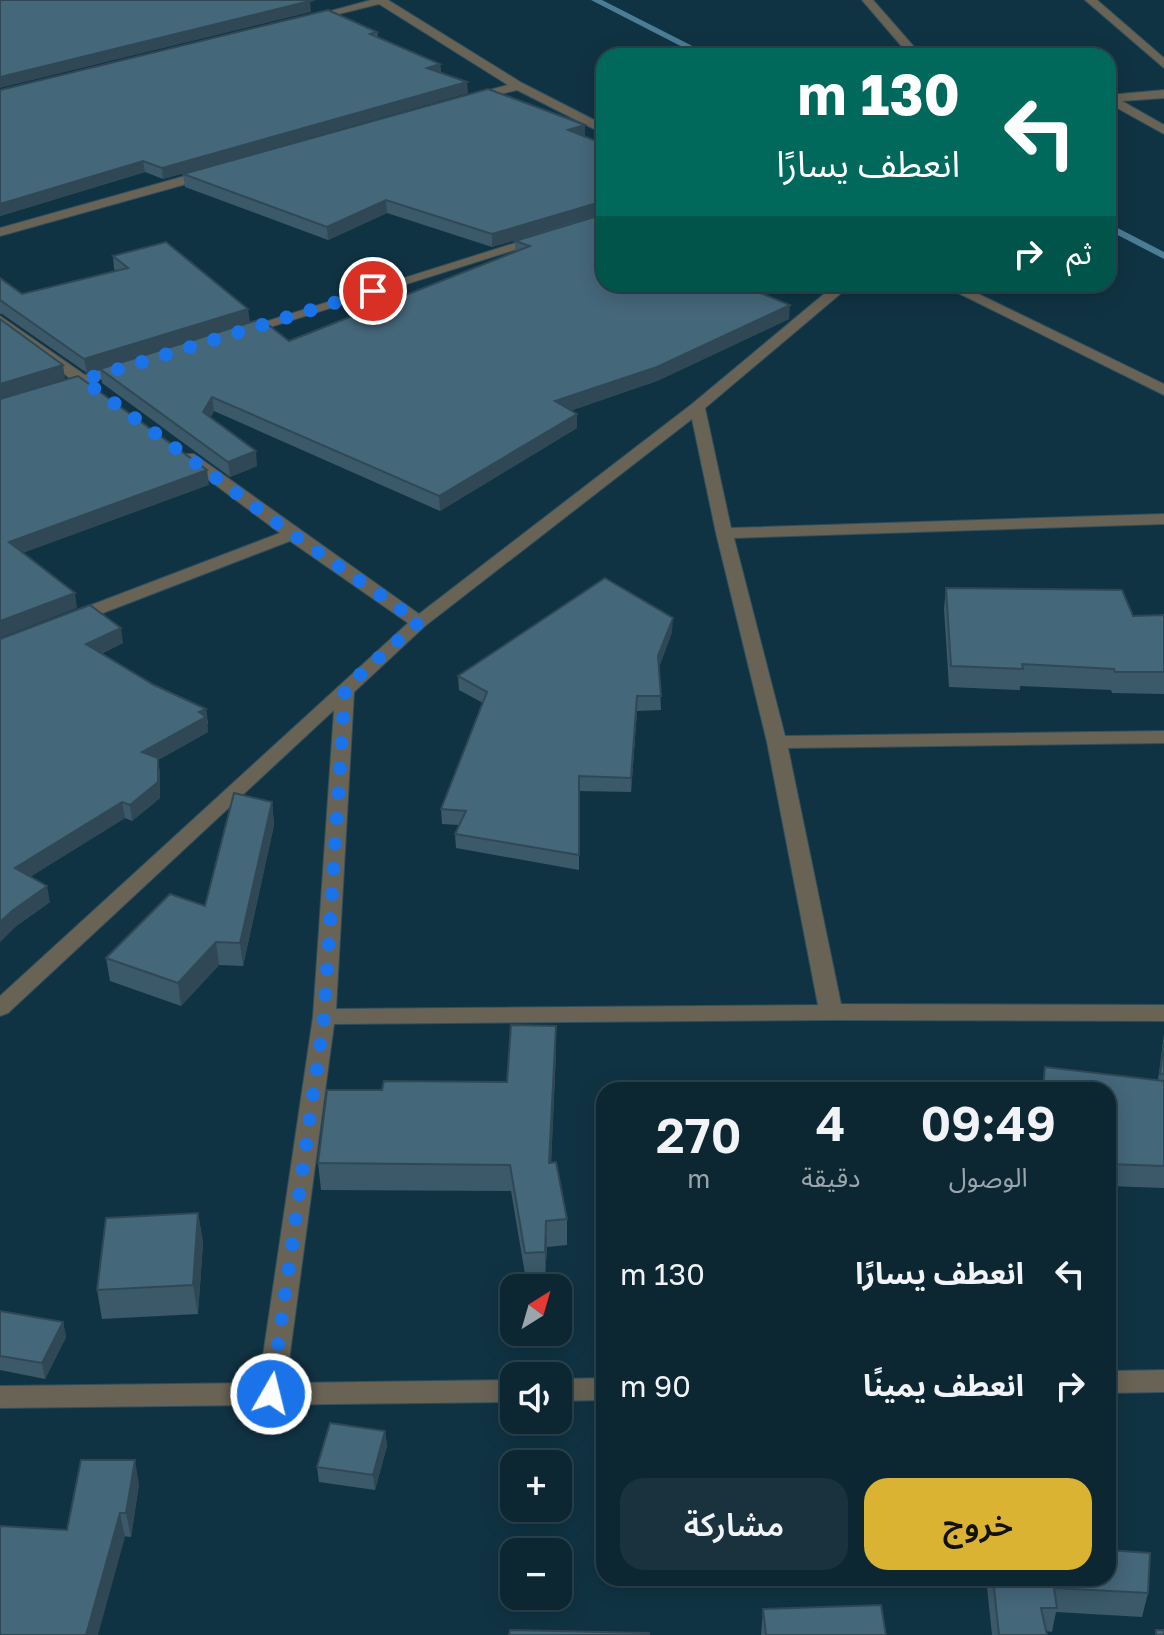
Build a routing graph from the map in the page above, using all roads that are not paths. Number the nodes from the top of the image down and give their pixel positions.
1 (380, 0) edge
2 (867, 0) edge
3 (1090, 0) edge
4 (289, 23) edge
5 (909, 48) edge
6 (1164, 64) edge
7 (518, 86) junction
8 (1164, 94) edge
9 (1116, 98) edge
10 (457, 103) edge
11 (1116, 103) edge
12 (596, 126) edge
13 (1164, 130) edge
14 (228, 168) edge
15 (0, 232) edge
16 (559, 234) edge
17 (835, 292) edge
18 (963, 292) edge
19 (0, 320) edge
20 (232, 334) edge
21 (143, 362) edge
22 (83, 380) junction
23 (1164, 390) edge
24 (42, 393) edge
25 (108, 398) edge
26 (697, 407) junction
27 (169, 443) edge
28 (1164, 519) edge
29 (724, 533) junction
30 (292, 534) junction
31 (419, 622) junction
32 (58, 624) edge
33 (345, 688) junction
34 (1164, 737) edge
35 (777, 742) junction
36 (0, 1008) edge
37 (831, 1012) junction
38 (1164, 1013) edge
39 (324, 1017) junction
40 (1164, 1381) edge
41 (1116, 1382) edge
42 (596, 1389) edge
43 (572, 1390) edge
44 (500, 1391) edge
45 (271, 1394) junction
46 (0, 1397) edge

1 - 4 street
1 - 7 street
2 - 5 street
3 - 6 street
7 - 10 street
7 - 12 street
8 - 9 street
11 - 13 street
14 - 15 street
16 - 20 street
17 - 26 street
18 - 23 street
19 - 22 street
21 - 22 street
22 - 24 street
22 - 25 street
26 - 29 street
26 - 31 street
27 - 30 street
28 - 29 street
29 - 35 street
30 - 31 street
30 - 32 street
31 - 33 street
33 - 36 street
33 - 39 street
34 - 35 street
35 - 37 street
37 - 38 street
37 - 39 street
39 - 45 street
40 - 41 street
42 - 43 street
44 - 45 street
45 - 46 street

